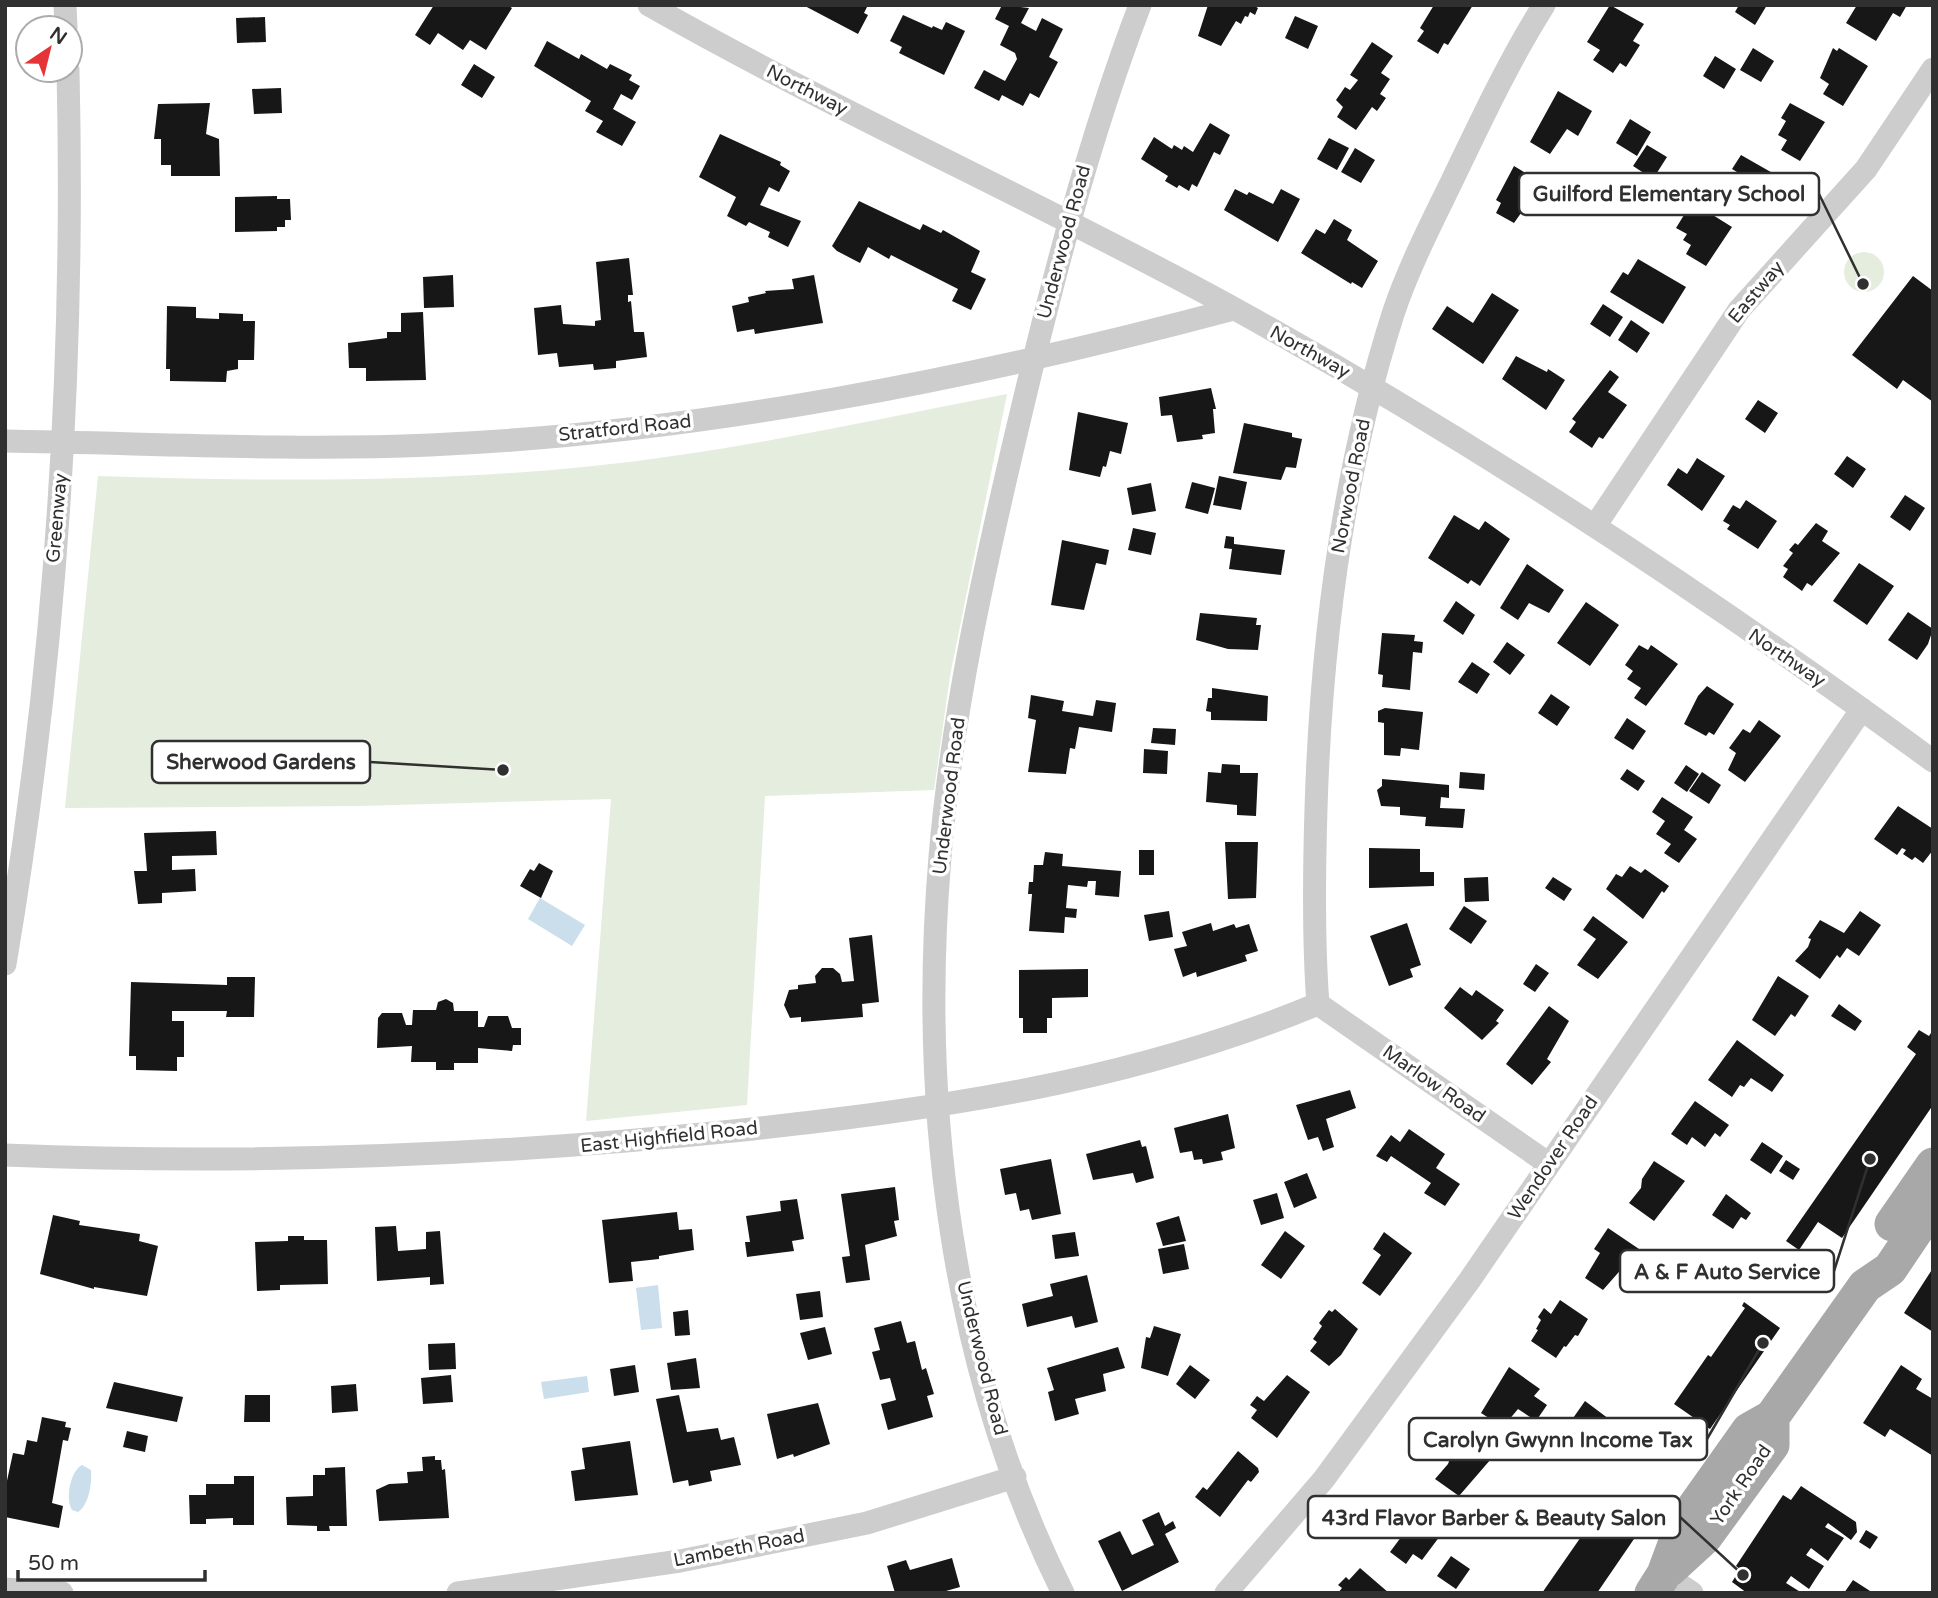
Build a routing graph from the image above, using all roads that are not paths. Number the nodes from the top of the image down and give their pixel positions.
1 (649, 5) edge
2 (1140, 5) edge
3 (1544, 5) edge
4 (1933, 69) edge
5 (68, 84) edge
6 (1068, 220) junction
7 (1234, 309) junction
8 (1033, 359) junction
9 (1371, 387) junction
10 (5, 441) edge
11 (64, 442) junction
12 (1595, 526) junction
13 (1862, 709) junction
14 (1933, 761) edge
15 (5, 964) edge
16 (1318, 1004) junction
17 (939, 1106) junction
18 (5, 1155) edge
19 (1549, 1164) junction
20 (1933, 1165) edge
21 (1933, 1205) edge
22 (1865, 1286) junction
23 (1015, 1477) junction
24 (1669, 1586) edge
25 (5, 1589) edge
26 (62, 1593) edge
27 (458, 1593) edge
28 (1063, 1593) edge
29 (1226, 1593) edge

1 - 6 street, Northway
2 - 6 street, Underwood Road
3 - 9 street, Norwood Road
4 - 12 street, Eastway
5 - 11 street, Greenway
6 - 7 street, Northway
6 - 8 street, Underwood Road
7 - 8 street, Stratford Road
7 - 9 street, Northway
8 - 11 street, Stratford Road
8 - 17 street, Underwood Road
9 - 12 street, Northway
9 - 16 street, Norwood Road
10 - 11 street, Stratford Road
11 - 15 street, Greenway
12 - 13 street, Northway
13 - 14 street, Northway
13 - 19 street, Wendover Road
16 - 17 street, East Highfield Road
16 - 19 street, Marlow Road
17 - 18 street, East Highfield Road
17 - 23 street, Underwood Road
19 - 29 street, Wendover Road
20 - 22 main road, York Road
21 - 22 main road, York Road
22 - 24 main road, York Road
23 - 27 street, Lambeth Road
23 - 28 street, Underwood Road
25 - 26 street

